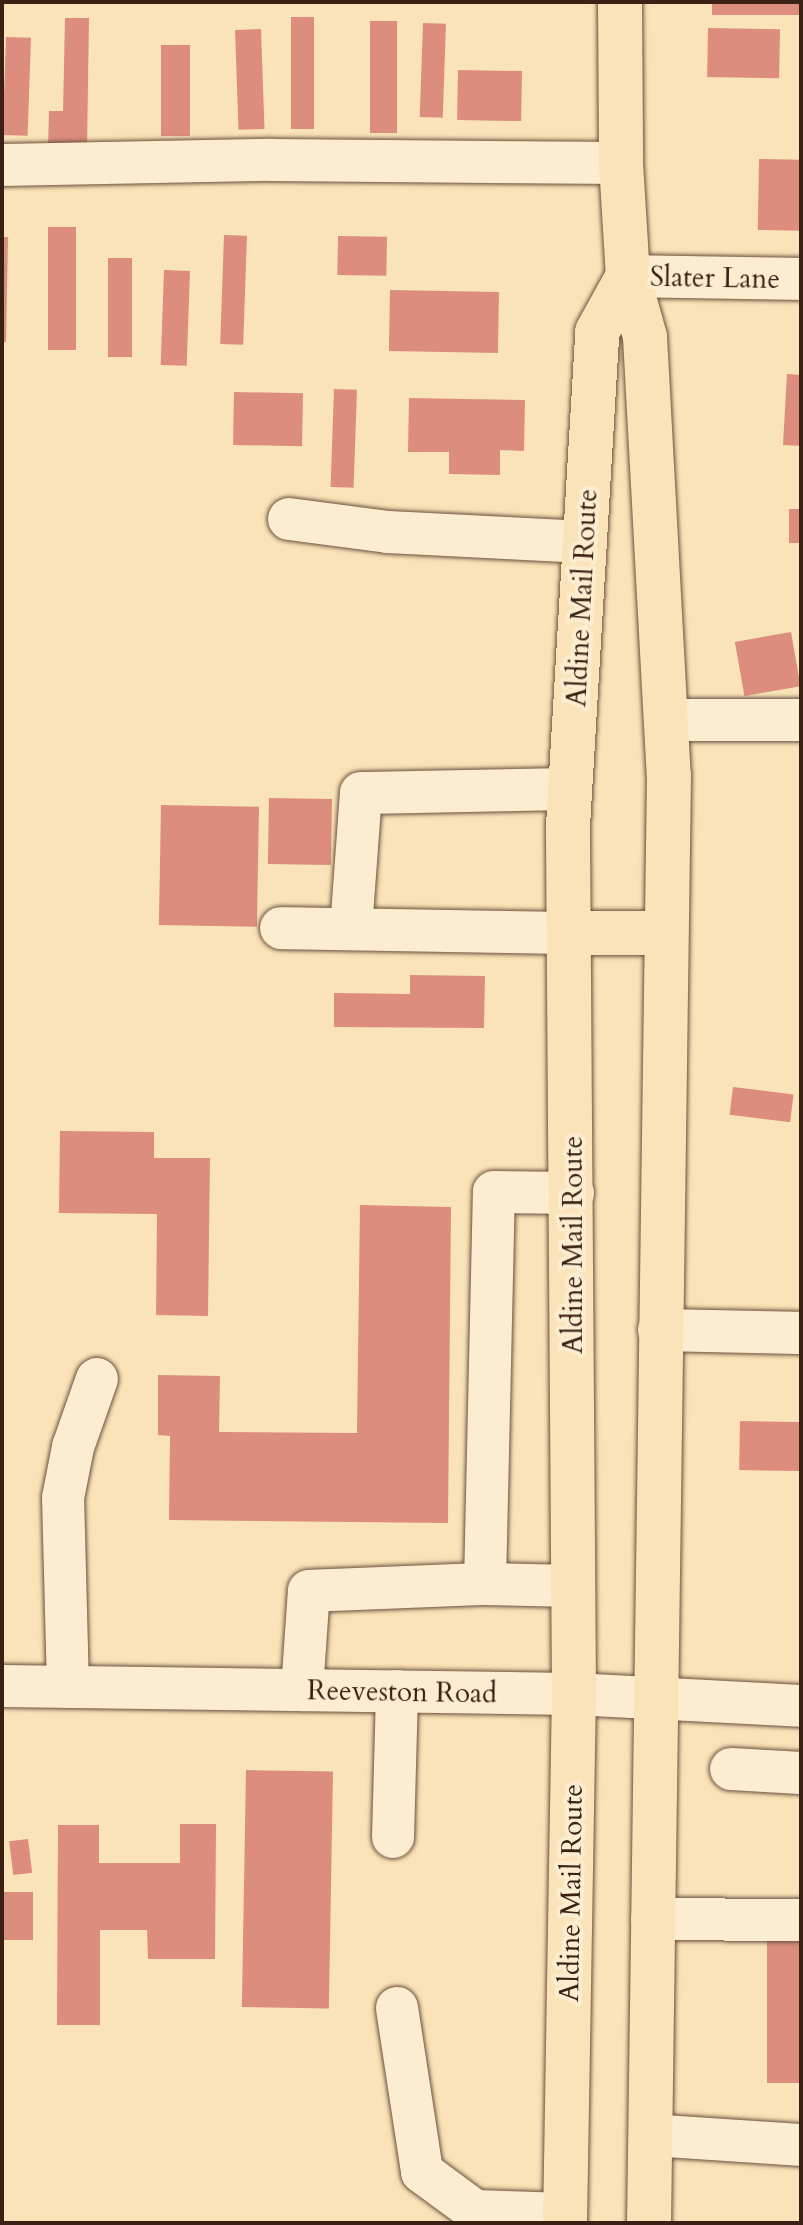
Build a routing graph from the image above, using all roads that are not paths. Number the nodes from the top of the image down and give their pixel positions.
1 (620, 2) edge
2 (621, 163) junction
3 (2, 165) edge
4 (628, 276) junction
5 (801, 279) edge
6 (289, 519) dead end
7 (585, 542) junction
8 (666, 720) junction
9 (801, 720) edge
10 (571, 789) junction
11 (281, 928) dead end
12 (351, 929) junction
13 (573, 933) junction
14 (663, 933) junction
15 (573, 1193) junction
16 (659, 1330) junction
17 (801, 1333) edge
18 (97, 1379) dead end
19 (485, 1584) junction
20 (574, 1586) junction
21 (2, 1686) edge
22 (68, 1687) junction
23 (302, 1690) junction
24 (397, 1691) junction
25 (574, 1694) junction
26 (654, 1699) junction
27 (801, 1706) edge
28 (731, 1769) dead end
29 (801, 1773) edge
30 (393, 1837) dead end
31 (652, 1919) junction
32 (801, 1920) edge
33 (397, 2008) dead end
34 (650, 2135) junction
35 (801, 2145) edge
36 (565, 2219) edge
37 (649, 2223) edge

1 - 2 main road
2 - 3 street
2 - 4 main road
4 - 5 street, Slater Lane
4 - 7 main road, Aldine Mail Route
4 - 8 main road
6 - 7 street
7 - 10 main road, Aldine Mail Route
8 - 9 street
8 - 14 main road
10 - 12 street
10 - 13 main road, Aldine Mail Route
11 - 12 street
12 - 13 street
13 - 14 main road
13 - 15 main road, Aldine Mail Route
14 - 16 main road
15 - 19 street
15 - 20 main road, Aldine Mail Route
16 - 17 street
16 - 26 main road
18 - 22 street
19 - 20 street
19 - 23 street
20 - 25 main road, Aldine Mail Route
21 - 22 street, Reeveston Road
22 - 23 street, Reeveston Road
23 - 24 street, Reeveston Road
24 - 25 street, Reeveston Road
24 - 30 street
25 - 26 street, Reeveston Road
25 - 36 main road, Aldine Mail Route
26 - 27 street, Reeveston Road
26 - 31 main road
28 - 29 street
31 - 32 street
31 - 34 main road
33 - 36 street
34 - 35 street
34 - 37 main road

